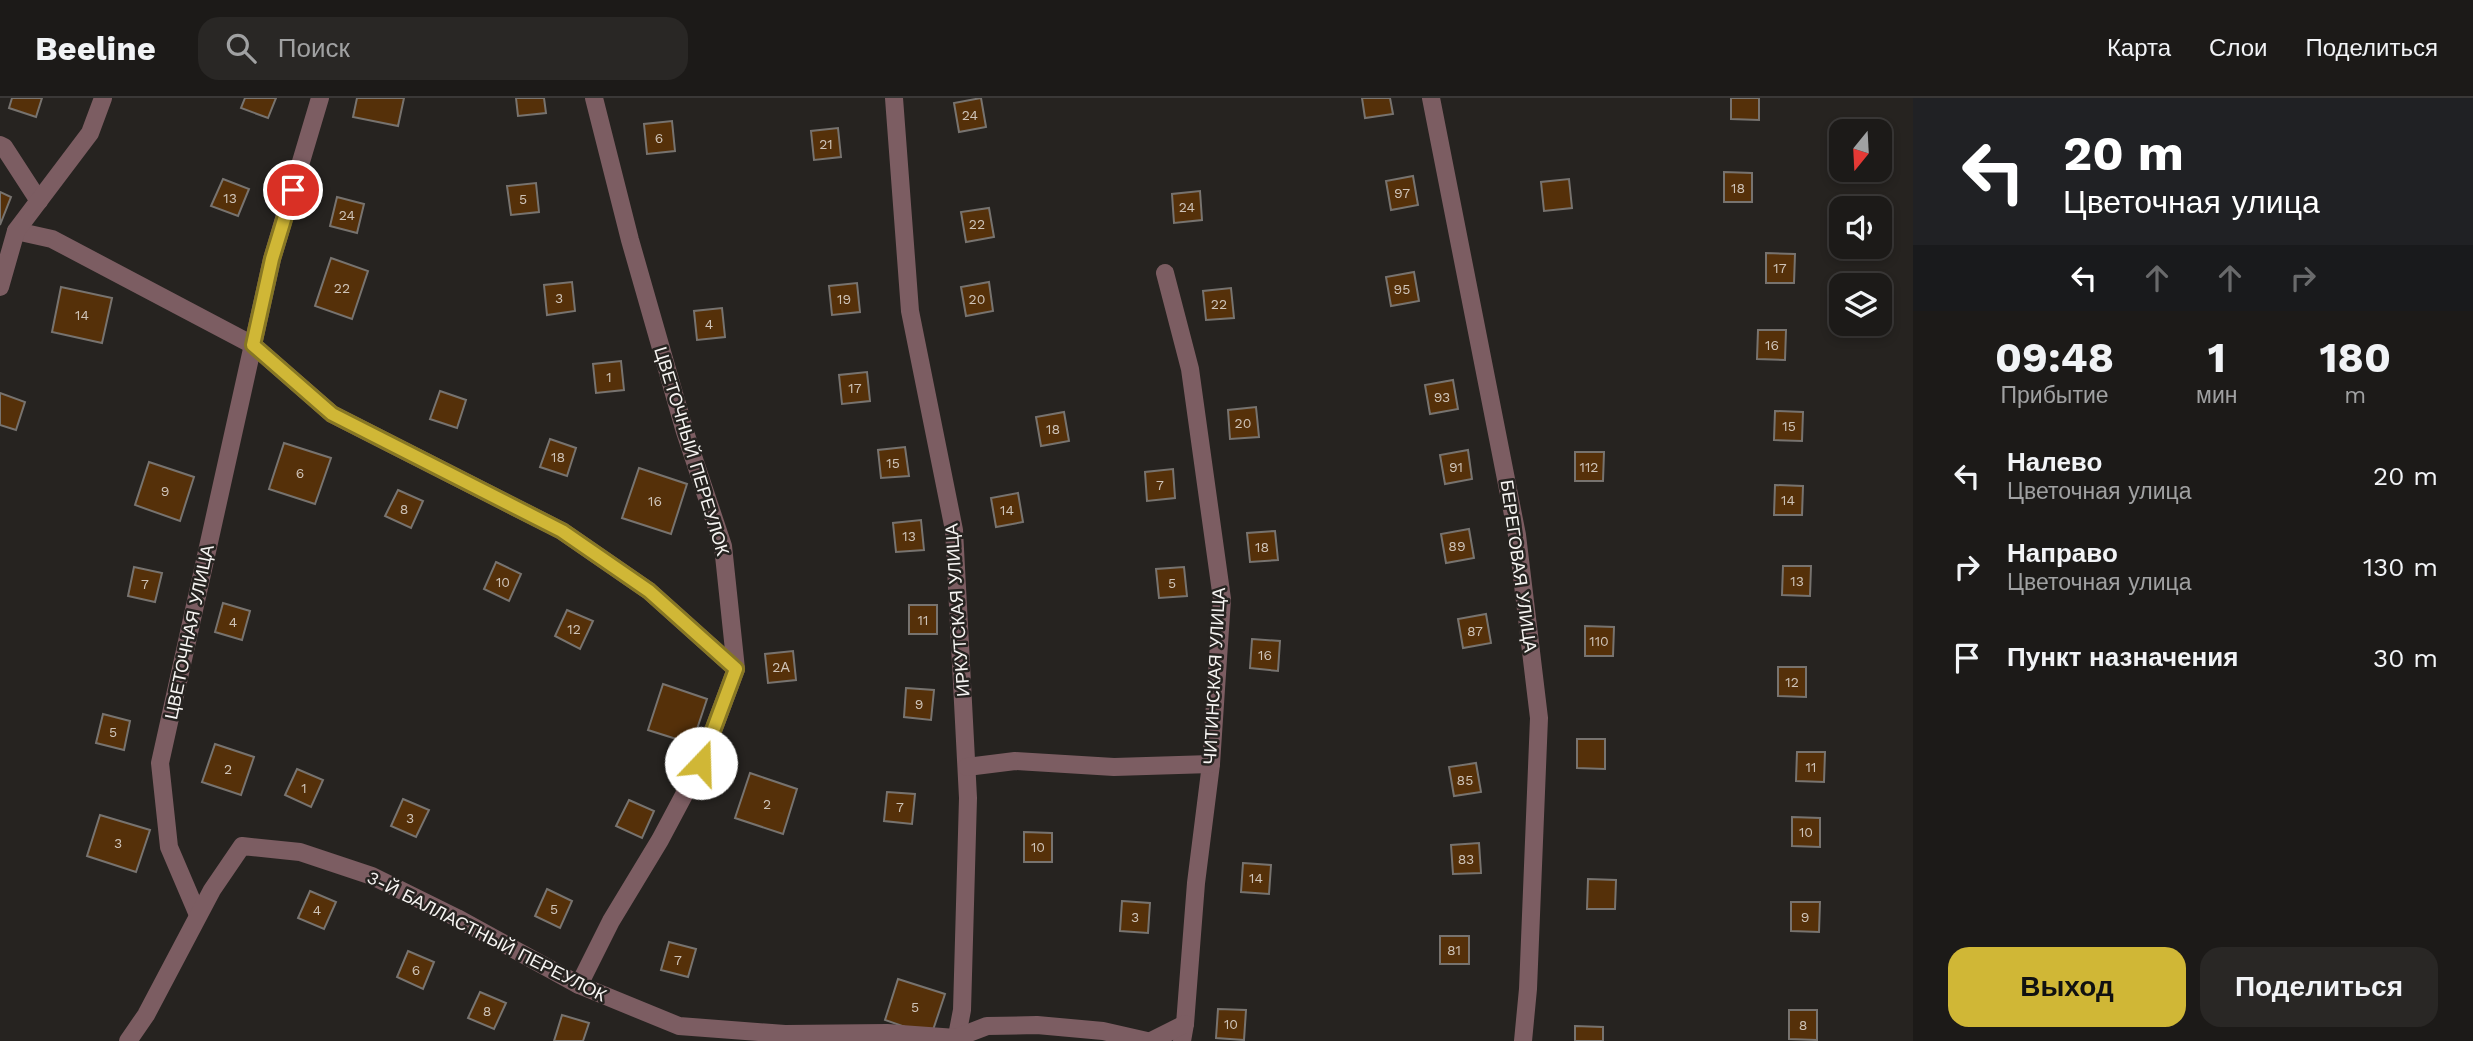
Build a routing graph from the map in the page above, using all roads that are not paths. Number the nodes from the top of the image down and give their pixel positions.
1 (103, 98) edge
2 (320, 98) edge
3 (594, 98) edge
4 (894, 98) edge
5 (1431, 98) edge
6 (0, 145) edge
7 (39, 201) junction
8 (16, 231) junction
9 (1164, 273) dead end
10 (0, 287) edge
11 (253, 345) junction
12 (736, 669) junction
13 (1211, 764) junction
14 (967, 766) junction
15 (198, 915) junction
16 (579, 985) junction
17 (1184, 1033) edge
18 (956, 1039) edge
19 (128, 1041) edge
20 (1149, 1041) edge
21 (1523, 1041) edge

1 - 7 street
2 - 11 street, ЦВЕТОЧНАЯ УЛИЦА
3 - 12 street, ЦВЕТОЧНЫЙ ПЕРЕУЛОК
4 - 14 street, ИРКУТСКАЯ УЛИЦА
5 - 21 street, БЕРЕГОВАЯ УЛИЦА
6 - 7 street
7 - 8 street
8 - 10 street
8 - 11 street
9 - 13 street, ЧИТИНСКАЯ УЛИЦА
11 - 12 street
11 - 15 street, ЦВЕТОЧНАЯ УЛИЦА
12 - 16 street, ЦВЕТОЧНЫЙ ПЕРЕУЛОК
13 - 14 street
13 - 17 street, ЧИТИНСКАЯ УЛИЦА
14 - 18 street, ИРКУТСКАЯ УЛИЦА
15 - 16 street, 3-Й БАЛЛАСТНЫЙ ПЕРЕУЛОК
15 - 19 street, 3-Й БАЛЛАСТНЫЙ ПЕРЕУЛОК
16 - 18 street, 3-Й БАЛЛАСТНЫЙ ПЕРЕУЛОК
17 - 20 street
18 - 20 street

